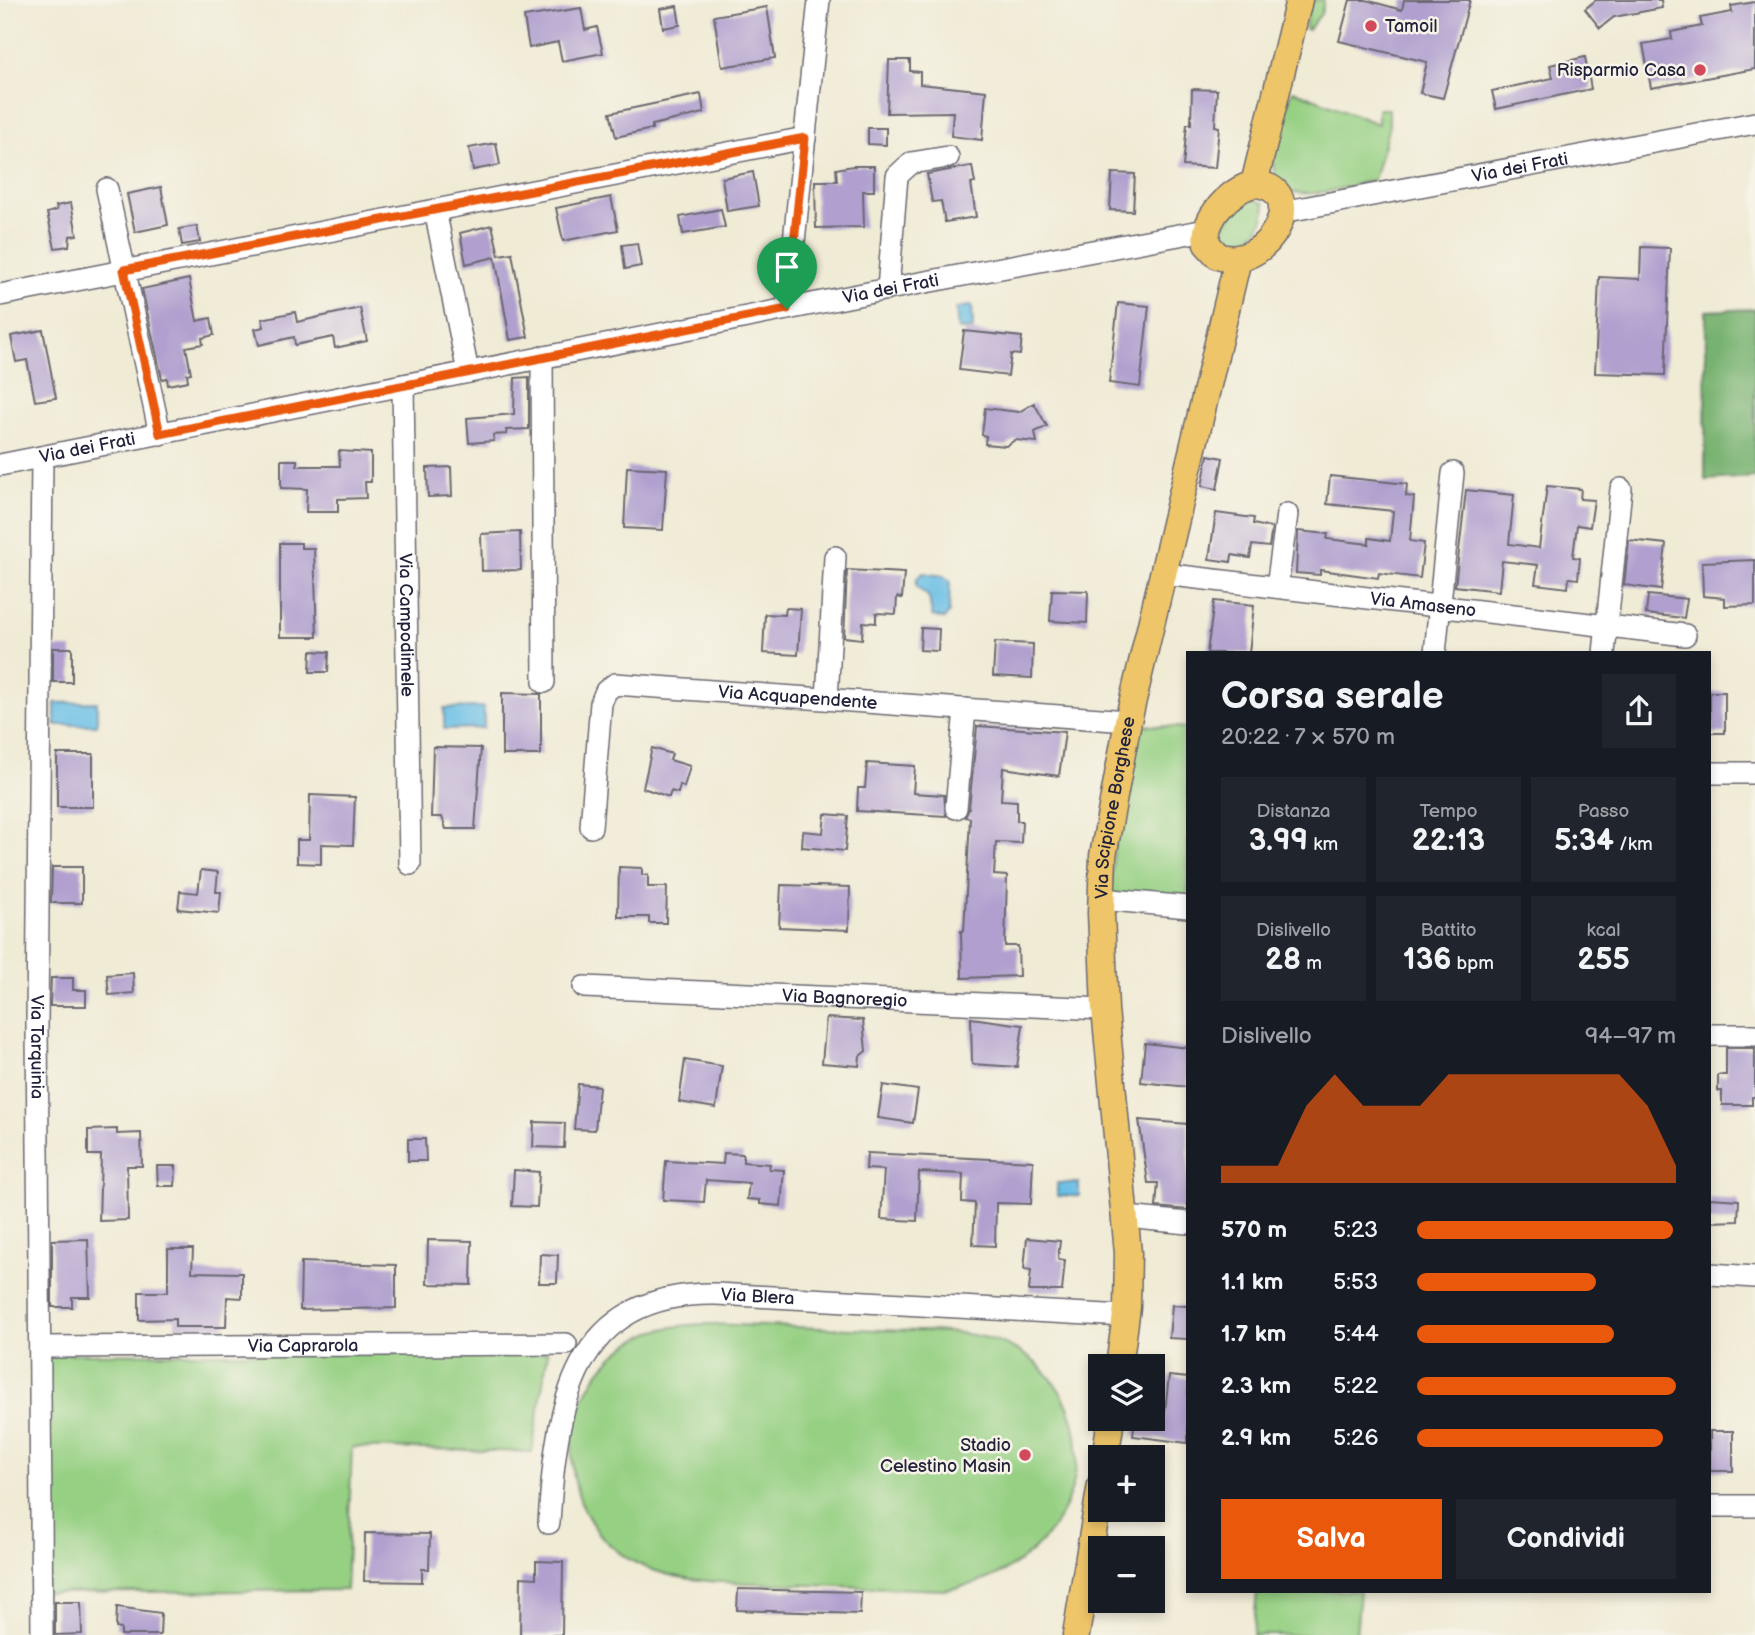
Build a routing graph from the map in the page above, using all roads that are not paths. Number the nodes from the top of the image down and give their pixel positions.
1 (819, 0) edge
2 (1299, 0) edge
3 (1755, 123) edge
4 (805, 138) junction
5 (948, 157) dead end
6 (1254, 184) junction
7 (107, 189) dead end
8 (435, 210) junction
9 (1283, 212) junction
10 (1206, 230) junction
11 (1238, 259) junction
12 (124, 270) junction
13 (888, 289) junction
14 (0, 295) edge
15 (787, 309) junction
16 (542, 357) junction
17 (468, 372) junction
18 (403, 385) junction
19 (160, 434) junction
20 (42, 457) junction
21 (0, 465) edge
22 (1453, 473) dead end
23 (1621, 489) dead end
24 (1287, 514) dead end
25 (835, 557) dead end
26 (1163, 574) junction
27 (1277, 587) junction
28 (1440, 606) junction
29 (1606, 625) junction
30 (1685, 635) dead end
31 (1435, 651) edge
32 (1604, 651) edge
33 (544, 682) dead end
34 (827, 699) junction
35 (965, 709) junction
36 (1128, 721) junction
37 (1711, 773) edge
38 (1755, 773) edge
39 (956, 808) dead end
40 (591, 827) dead end
41 (410, 864) dead end
42 (1101, 898) junction
43 (1186, 907) edge
44 (584, 987) dead end
45 (1105, 1009) junction
46 (1711, 1035) edge
47 (1755, 1035) edge
48 (1126, 1217) junction
49 (1186, 1223) edge
50 (1711, 1274) edge
51 (1755, 1277) edge
52 (1126, 1317) junction
53 (566, 1344) dead end
54 (41, 1347) junction
55 (1121, 1354) edge
56 (1711, 1506) edge
57 (1755, 1506) edge
58 (1095, 1522) edge
59 (549, 1523) dead end
60 (42, 1635) edge
61 (1076, 1635) edge

1 - 4 street
2 - 6 main road
3 - 9 street, Via dei Frati
4 - 8 street
4 - 15 street
5 - 13 street
6 - 9 main road
6 - 10 main road
7 - 12 street
8 - 12 street
8 - 17 street
9 - 11 main road
10 - 11 main road
10 - 13 street, Via dei Frati
11 - 26 main road, Via Scipione Borghese
12 - 14 street
12 - 19 street
13 - 15 street, Via dei Frati
15 - 16 street, Via dei Frati
16 - 17 street, Via dei Frati
16 - 33 street
17 - 18 street, Via dei Frati
18 - 19 street, Via dei Frati
18 - 41 street, Via Campodimele
19 - 20 street, Via dei Frati
20 - 21 street, Via dei Frati
20 - 54 street, Via Tarquinia
22 - 28 street
23 - 29 street
24 - 27 street
25 - 34 street
26 - 27 street, Via Amaseno
26 - 36 main road, Via Scipione Borghese
27 - 28 street, Via Amaseno
28 - 29 street, Via Amaseno
28 - 31 street
29 - 30 street, Via Amaseno
29 - 32 street
34 - 35 street, Via Acquapendente
34 - 40 street, Via Acquapendente
35 - 36 street, Via Acquapendente
35 - 39 street
36 - 42 main road, Via Scipione Borghese
37 - 38 street
42 - 43 street
42 - 45 main road, Via Scipione Borghese
44 - 45 street, Via Bagnoregio
45 - 48 main road, Via Scipione Borghese
46 - 47 street
48 - 49 street
48 - 52 main road, Via Scipione Borghese
50 - 51 street
52 - 55 main road, Via Scipione Borghese
52 - 59 street, Via Blera
53 - 54 street, Via Caprarola
54 - 60 street, Via Tarquinia
56 - 57 street
58 - 61 main road

